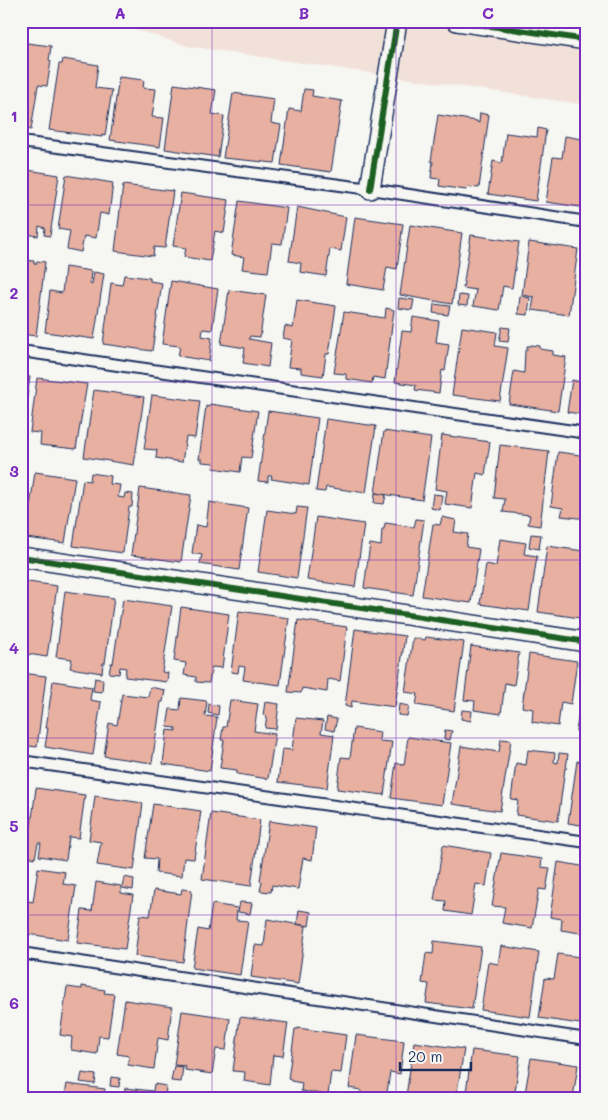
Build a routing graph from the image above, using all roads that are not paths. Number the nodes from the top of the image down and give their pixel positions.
1 (398, 21) edge
2 (458, 21) edge
3 (587, 40) edge
4 (21, 142) edge
5 (370, 189) junction
6 (587, 222) edge
7 (21, 351) edge
8 (587, 433) edge
9 (21, 557) edge
10 (587, 642) edge
11 (21, 761) edge
12 (587, 842) edge
13 (21, 953) edge
14 (587, 1039) edge

1 - 5 street
2 - 3 street
4 - 5 lane
5 - 6 lane
7 - 8 lane
9 - 10 street
11 - 12 lane
13 - 14 lane

